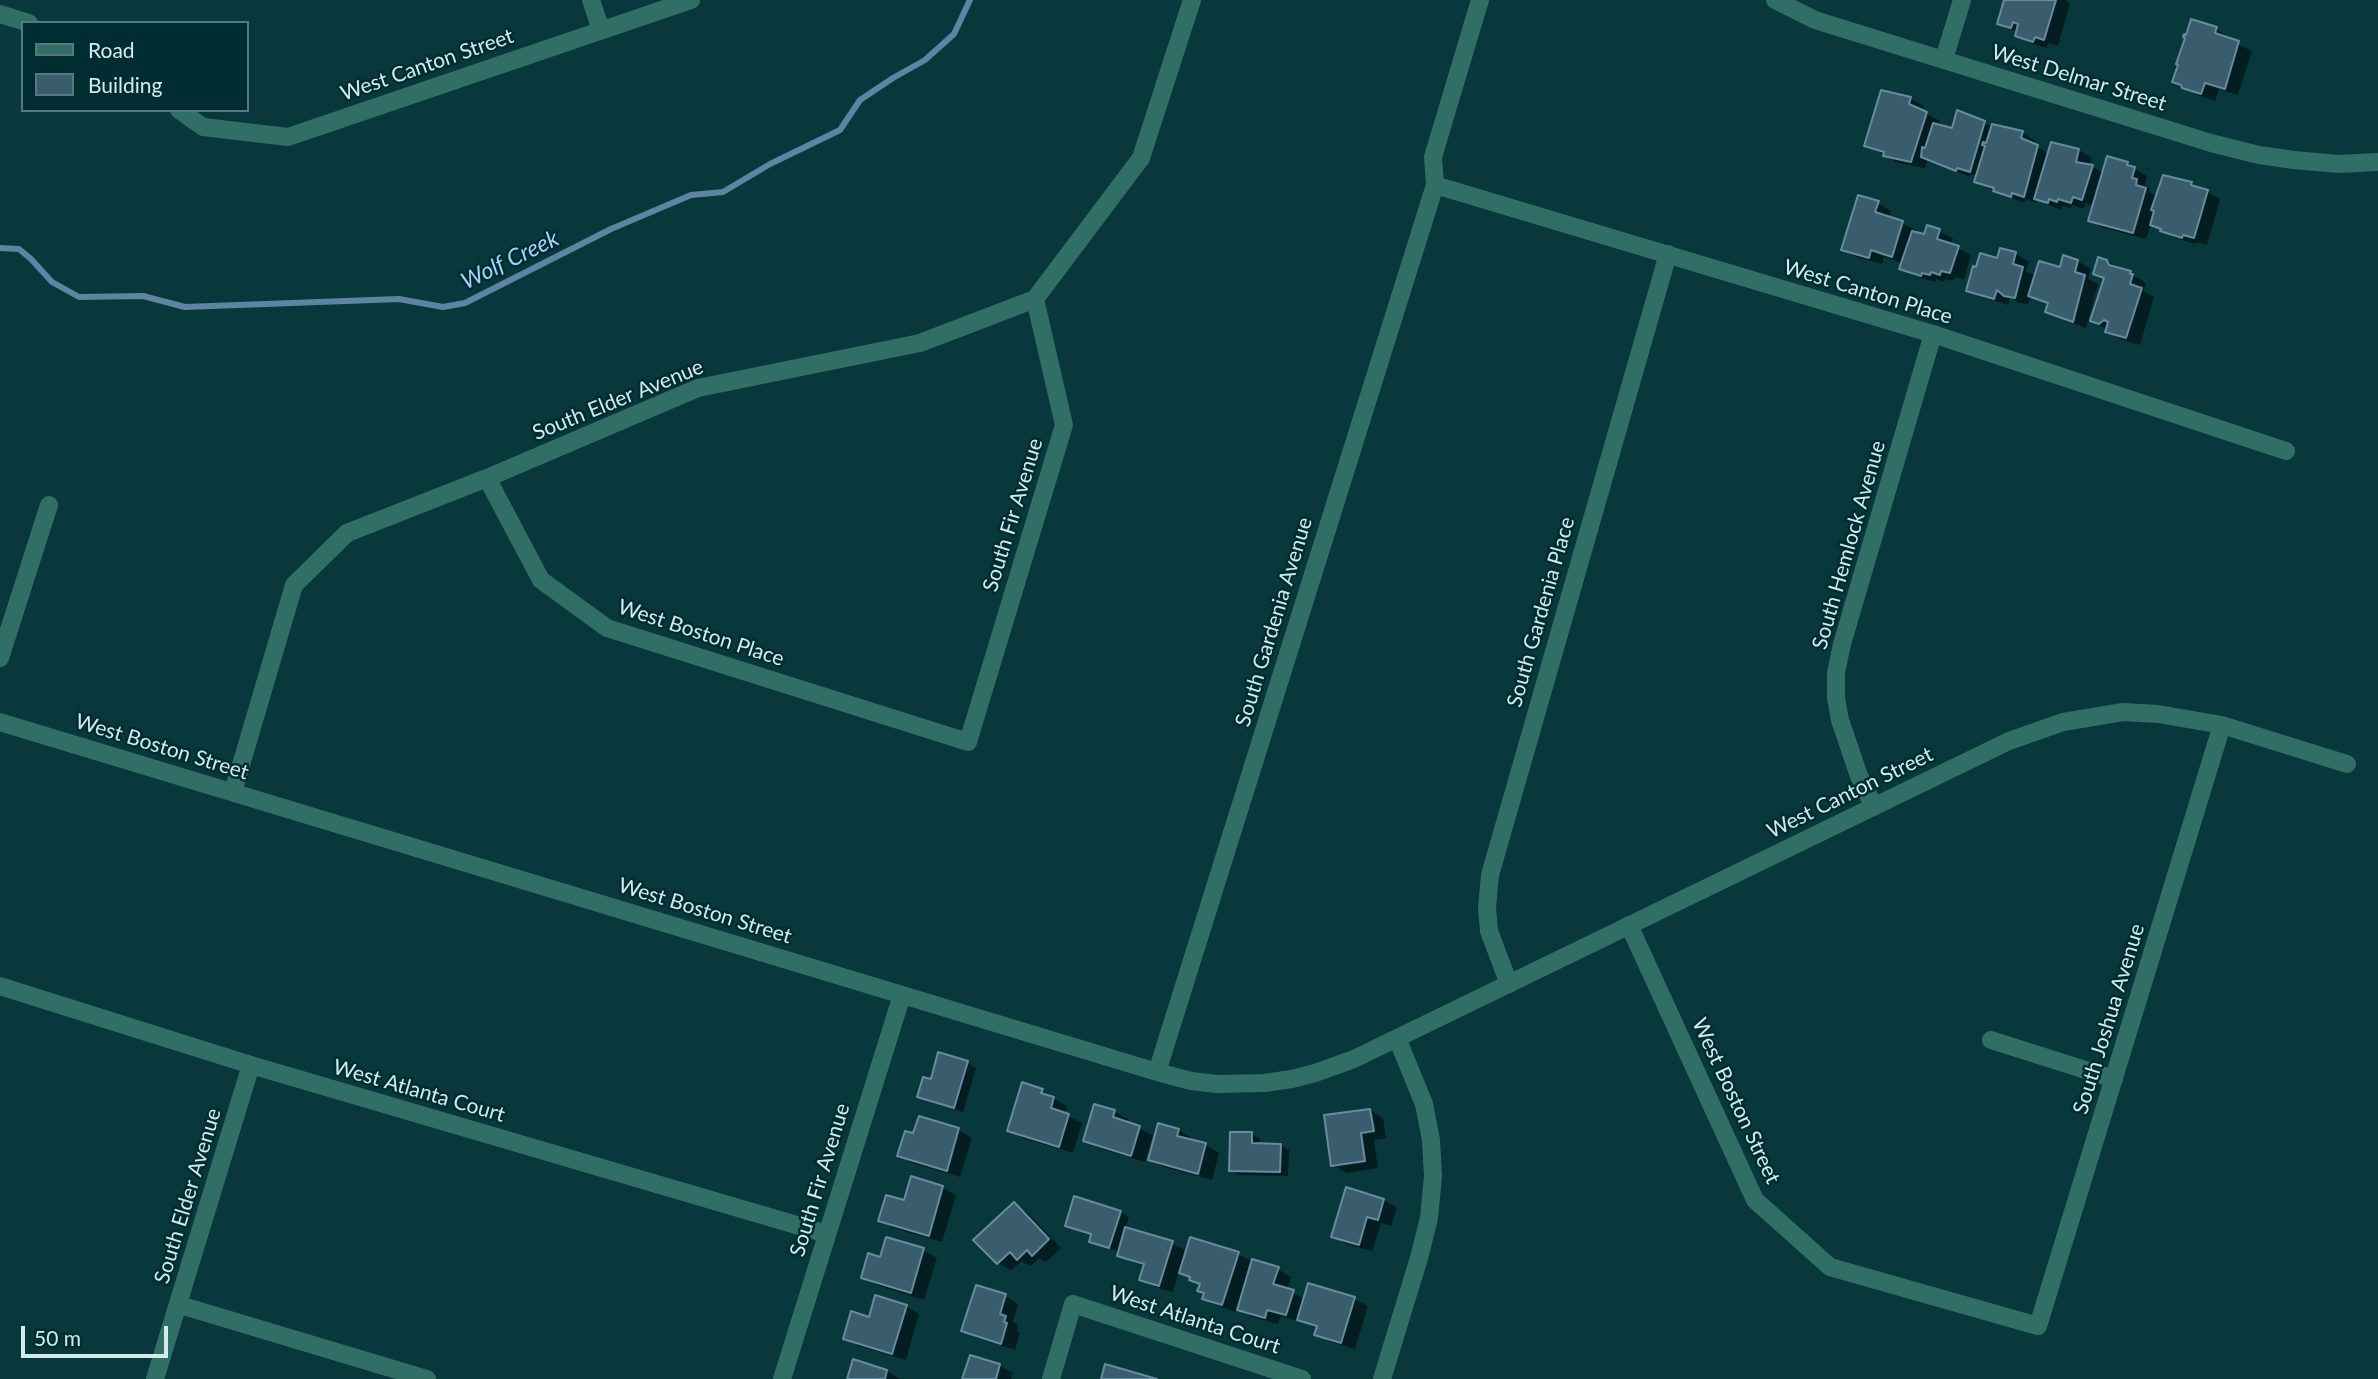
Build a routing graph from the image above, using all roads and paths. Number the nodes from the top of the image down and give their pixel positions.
1 (591, 0) edge
2 (691, 0) edge
3 (1192, 0) edge
4 (1480, 0) edge
5 (1775, 0) edge
6 (1962, 0) edge
7 (0, 14) edge
8 (23, 21) edge
9 (601, 30) junction
10 (1944, 59) junction
11 (182, 112) edge
12 (2378, 162) edge
13 (1434, 185) junction
14 (1668, 254) junction
15 (1035, 299) junction
16 (1933, 334) junction
17 (2286, 451) dead end
18 (488, 478) junction
19 (49, 505) dead end
20 (0, 658) edge
21 (0, 722) edge
22 (2222, 725) junction
23 (968, 742) joint
24 (2347, 764) dead end
25 (233, 792) junction
26 (1874, 807) junction
27 (1629, 925) junction
28 (1509, 984) junction
29 (0, 986) edge
30 (902, 995) junction
31 (1397, 1038) junction
32 (1990, 1040) dead end
33 (251, 1065) junction
34 (1157, 1072) junction
35 (2114, 1079) junction
36 (827, 1234) junction
37 (180, 1305) junction
38 (2038, 1326) joint
39 (155, 1379) edge
40 (427, 1379) edge
41 (782, 1379) edge
42 (1051, 1379) edge
43 (1302, 1379) edge
44 (1382, 1379) edge

1 - 9 street
2 - 9 street, West Canton Street
3 - 15 street
4 - 13 street, South Gardenia Avenue
5 - 10 street, West Delmar Street
6 - 10 street
7 - 8 street
9 - 11 street, West Canton Street
10 - 12 street, West Delmar Street
13 - 14 street, West Canton Place
13 - 34 street, South Gardenia Avenue
14 - 16 street, West Canton Place
14 - 28 street, South Gardenia Place
15 - 18 street, South Elder Avenue
15 - 23 street, South Fir Avenue
16 - 17 street, West Canton Place
16 - 26 street, South Hemlock Avenue
18 - 23 street, West Boston Place
18 - 25 street, South Elder Avenue
19 - 20 street
21 - 25 street, West Boston Street
22 - 24 street, West Canton Street
22 - 26 street, West Canton Street
22 - 35 street, South Joshua Avenue
25 - 30 street, West Boston Street
26 - 27 street, West Canton Street
27 - 28 street, West Canton Street
27 - 38 street, West Boston Street
28 - 31 street, West Canton Street
29 - 33 street, West Atlanta Court
30 - 34 street, West Boston Street
30 - 36 street, South Fir Avenue
31 - 34 street, West Boston Street
31 - 44 street
32 - 35 street
33 - 36 street, West Atlanta Court
33 - 37 street, South Elder Avenue
35 - 38 street, South Joshua Avenue
36 - 41 street, South Fir Avenue
37 - 39 street, South Elder Avenue
37 - 40 street
42 - 43 street, West Atlanta Court

